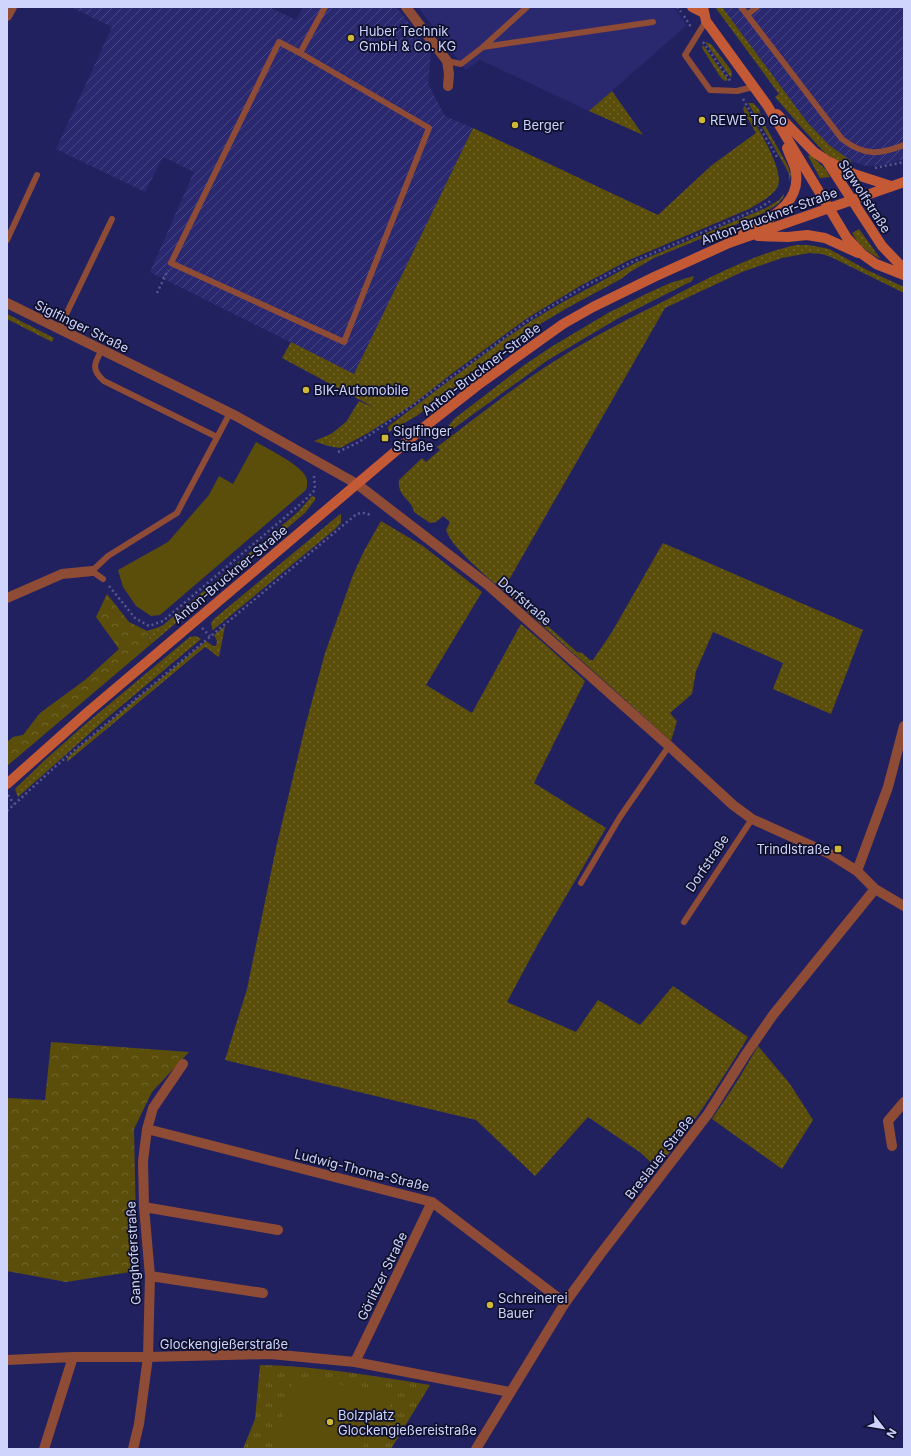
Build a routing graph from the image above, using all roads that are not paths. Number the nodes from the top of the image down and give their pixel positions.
1 (12, 7) edge
2 (325, 7) edge
3 (406, 7) edge
4 (527, 7) edge
5 (692, 7) edge
6 (741, 7) edge
7 (757, 7) edge
8 (704, 14) edge
9 (747, 15) junction
10 (7, 16) edge
11 (653, 22) dead end
12 (482, 47) junction
13 (300, 53) junction
14 (447, 61) junction
15 (448, 86) dead end
16 (753, 87) junction
17 (767, 105) junction
18 (777, 124) junction
19 (904, 146) edge
20 (826, 160) junction
21 (37, 175) dead end
22 (904, 182) edge
23 (891, 186) junction
24 (852, 200) junction
25 (828, 208) junction
26 (112, 219) dead end
27 (752, 236) junction
28 (7, 240) edge
29 (729, 243) junction
30 (862, 254) junction
31 (904, 269) edge
32 (904, 275) edge
33 (7, 303) edge
34 (60, 329) junction
35 (102, 350) junction
36 (230, 413) junction
37 (217, 437) junction
38 (357, 484) junction
39 (92, 570) junction
40 (103, 579) road end
41 (7, 598) edge
42 (904, 726) edge
43 (669, 746) junction
44 (7, 784) edge
45 (752, 819) junction
46 (857, 872) junction
47 (581, 883) dead end
48 (875, 889) junction
49 (904, 906) edge
50 (684, 922) dead end
51 (183, 1064) dead end
52 (904, 1102) edge
53 (147, 1129) junction
54 (892, 1146) dead end
55 (432, 1202) junction
56 (144, 1207) junction
57 (278, 1230) dead end
58 (150, 1276) junction
59 (263, 1293) dead end
60 (564, 1302) junction
61 (73, 1357) junction
62 (148, 1357) junction
63 (7, 1360) edge
64 (355, 1362) junction
65 (510, 1392) junction
66 (44, 1449) edge
67 (133, 1449) edge
68 (476, 1449) edge

1 - 10 street
2 - 13 lane
3 - 14 street
4 - 12 lane
5 - 8 main road, Sigwolfstraße
6 - 9 lane
7 - 9 lane
8 - 16 main road, Sigwolfstraße
8 - 16 lane
9 - 19 lane
11 - 12 lane
12 - 14 lane
13 - 13 lane
14 - 15 street
16 - 17 main road, Sigwolfstraße
17 - 18 main road, Sigwolfstraße
17 - 20 main road, Sigwolfstraße
18 - 25 main road, Sigwolfstraße
18 - 29 main road
20 - 23 main road
20 - 24 main road, Sigwolfstraße
21 - 28 lane
22 - 23 main road, Anton-Bruckner-Straße
23 - 24 main road, Anton-Bruckner-Straße
24 - 25 main road, Anton-Bruckner-Straße
24 - 31 main road, Sigwolfstraße
25 - 27 main road, Anton-Bruckner-Straße
25 - 30 main road, Sigwolfstraße
26 - 34 lane
27 - 29 main road, Anton-Bruckner-Straße
27 - 30 main road
29 - 38 main road, Anton-Bruckner-Straße
30 - 32 main road, Sigwolfstraße
33 - 34 street, Siglfinger Straße
34 - 35 street, Siglfinger Straße
35 - 36 street, Siglfinger Straße
35 - 37 lane
36 - 37 lane
36 - 38 street, Siglfinger Straße
37 - 39 lane
38 - 43 street, Dorfstraße
38 - 44 main road, Anton-Bruckner-Straße
39 - 40 lane
39 - 41 street
42 - 46 street
43 - 45 street, Dorfstraße
43 - 47 lane
45 - 46 street, Dorfstraße
45 - 50 lane, Dorfstraße
46 - 48 street, Dorfstraße
48 - 49 street, Dorfstraße
48 - 60 street, Breslauer Straße
51 - 53 street, Ganghoferstraße
52 - 54 street
53 - 55 street, Ludwig-Thoma-Straße
53 - 56 street, Ganghoferstraße
55 - 60 street, Ludwig-Thoma-Straße
55 - 64 street, Görlitzer Straße
56 - 57 street
56 - 58 street, Ganghoferstraße
58 - 59 street
58 - 62 street, Ganghoferstraße
60 - 65 street, Breslauer Straße
61 - 62 street, Glockengießerstraße
61 - 63 street, Glockengießerstraße
61 - 66 street
62 - 64 street, Glockengießerstraße
62 - 67 street, Ganghoferstraße
64 - 65 street, Glockengießerstraße
65 - 68 street, Breslauer Straße

